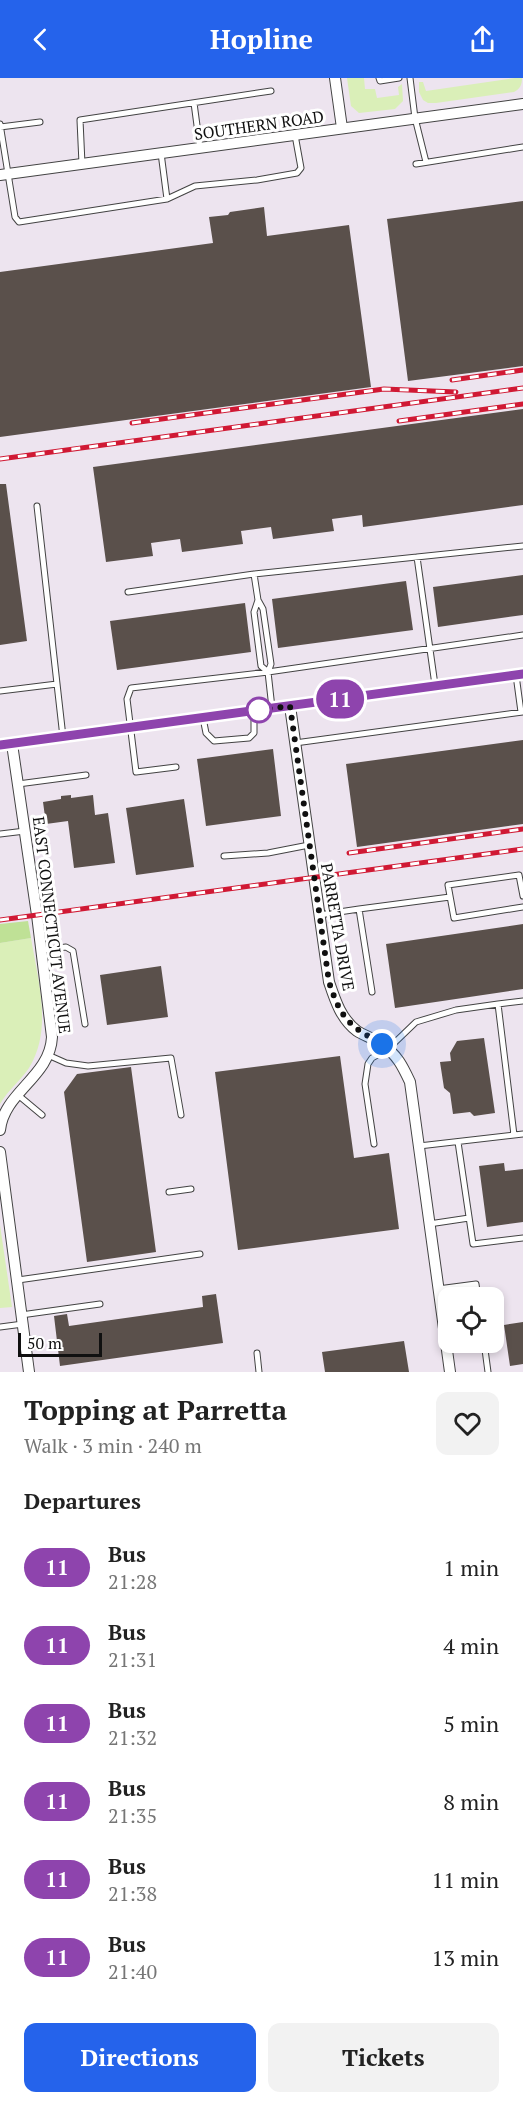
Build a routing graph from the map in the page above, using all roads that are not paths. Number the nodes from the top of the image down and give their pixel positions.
1 (335, 78) edge
2 (379, 78) edge
3 (399, 78) edge
4 (410, 78) edge
5 (271, 91) dead end
6 (194, 103) junction
7 (523, 104) edge
8 (415, 118) junction
9 (40, 122) dead end
10 (0, 126) edge
11 (342, 128) junction
12 (295, 135) junction
13 (523, 147) edge
14 (200, 148) junction
15 (161, 153) junction
16 (426, 162) junction
17 (82, 164) junction
18 (416, 164) dead end
19 (3, 175) edge
20 (167, 199) junction
21 (37, 506) dead end
22 (523, 546) edge
23 (417, 557) junction
24 (254, 574) junction
25 (128, 592) dead end
26 (258, 600) junction
27 (523, 634) edge
28 (431, 647) junction
29 (268, 672) junction
30 (520, 674) edge
31 (57, 684) junction
32 (435, 686) junction
33 (0, 691) edge
34 (290, 706) junction
35 (272, 708) junction
36 (254, 711) junction
37 (522, 712) edge
38 (203, 718) junction
39 (131, 728) junction
40 (63, 737) junction
41 (295, 743) junction
42 (12, 744) junction
43 (0, 745) edge
44 (176, 767) dead end
45 (86, 775) dead end
46 (18, 784) junction
47 (25, 831) junction
48 (0, 834) edge
49 (309, 845) junction
50 (224, 856) dead end
51 (523, 896) edge
52 (450, 897) junction
53 (523, 906) edge
54 (359, 909) junction
55 (319, 915) junction
56 (42, 950) junction
57 (372, 992) dead end
58 (523, 1001) edge
59 (498, 1004) junction
60 (85, 1024) dead end
61 (388, 1049) junction
62 (48, 1055) junction
63 (18, 1095) junction
64 (42, 1115) dead end
65 (181, 1115) dead end
66 (0, 1130) edge
67 (523, 1134) edge
68 (514, 1135) junction
69 (458, 1142) junction
70 (374, 1144) dead end
71 (419, 1146) junction
72 (0, 1152) edge
73 (191, 1189) dead end
74 (169, 1192) dead end
75 (469, 1218) junction
76 (429, 1224) junction
77 (523, 1238) edge
78 (200, 1254) dead end
79 (17, 1280) junction
80 (453, 1287) edge
81 (476, 1287) edge
82 (438, 1289) edge
83 (100, 1304) dead end
84 (22, 1319) junction
85 (0, 1327) edge
86 (257, 1353) dead end
87 (447, 1353) edge
88 (485, 1353) edge
89 (29, 1372) edge
90 (259, 1372) edge
91 (450, 1372) edge
92 (488, 1372) edge

1 - 11 street
2 - 3 lane
4 - 8 lane
5 - 6 lane
6 - 14 lane
6 - 17 lane
7 - 8 street, SOUTHERN ROAD
8 - 11 street, SOUTHERN ROAD
8 - 16 lane
9 - 10 lane
10 - 19 lane
11 - 12 street, SOUTHERN ROAD
12 - 14 street, SOUTHERN ROAD
12 - 20 lane
13 - 16 lane
14 - 15 street, SOUTHERN ROAD
15 - 17 street, SOUTHERN ROAD
15 - 20 lane
16 - 18 lane
17 - 19 street, SOUTHERN ROAD
19 - 20 lane
21 - 31 lane
22 - 23 lane
23 - 24 lane
23 - 28 lane
24 - 25 lane
24 - 26 lane
26 - 29 lane
26 - 29 lane
27 - 28 lane
28 - 29 lane
28 - 32 lane
29 - 35 lane
29 - 39 lane
30 - 32 street
30 - 37 lane
31 - 33 lane
31 - 40 lane
32 - 34 street
34 - 35 street
34 - 41 street, PARRETTA DRIVE
35 - 36 street
36 - 38 street
36 - 38 lane
37 - 41 lane
38 - 39 street
39 - 40 street
39 - 44 lane
40 - 42 street
41 - 49 street, PARRETTA DRIVE
42 - 43 street
42 - 46 street, EAST CONNECTICUT AVENUE
45 - 46 lane
46 - 47 street, EAST CONNECTICUT AVENUE
47 - 48 lane
47 - 56 street, EAST CONNECTICUT AVENUE
49 - 50 lane
49 - 55 street, PARRETTA DRIVE
51 - 52 lane
52 - 53 lane
52 - 54 lane
54 - 55 lane
54 - 57 lane
55 - 61 street, PARRETTA DRIVE
56 - 60 lane
56 - 62 street, EAST CONNECTICUT AVENUE
58 - 59 lane
59 - 61 lane
59 - 68 lane
61 - 70 lane
61 - 71 street, PARRETTA DRIVE
62 - 63 street, EAST CONNECTICUT AVENUE
62 - 65 lane
63 - 64 lane
63 - 66 street, EAST CONNECTICUT AVENUE
67 - 68 lane
68 - 69 lane
69 - 71 lane
69 - 75 lane
71 - 76 street, PARRETTA DRIVE
72 - 79 street
73 - 74 lane
75 - 76 lane
75 - 77 lane
76 - 82 street, PARRETTA DRIVE
78 - 79 lane
79 - 84 street
80 - 81 lane
83 - 84 lane
84 - 85 lane
84 - 89 street
86 - 90 lane
87 - 91 street, PARRETTA DRIVE
88 - 92 lane

